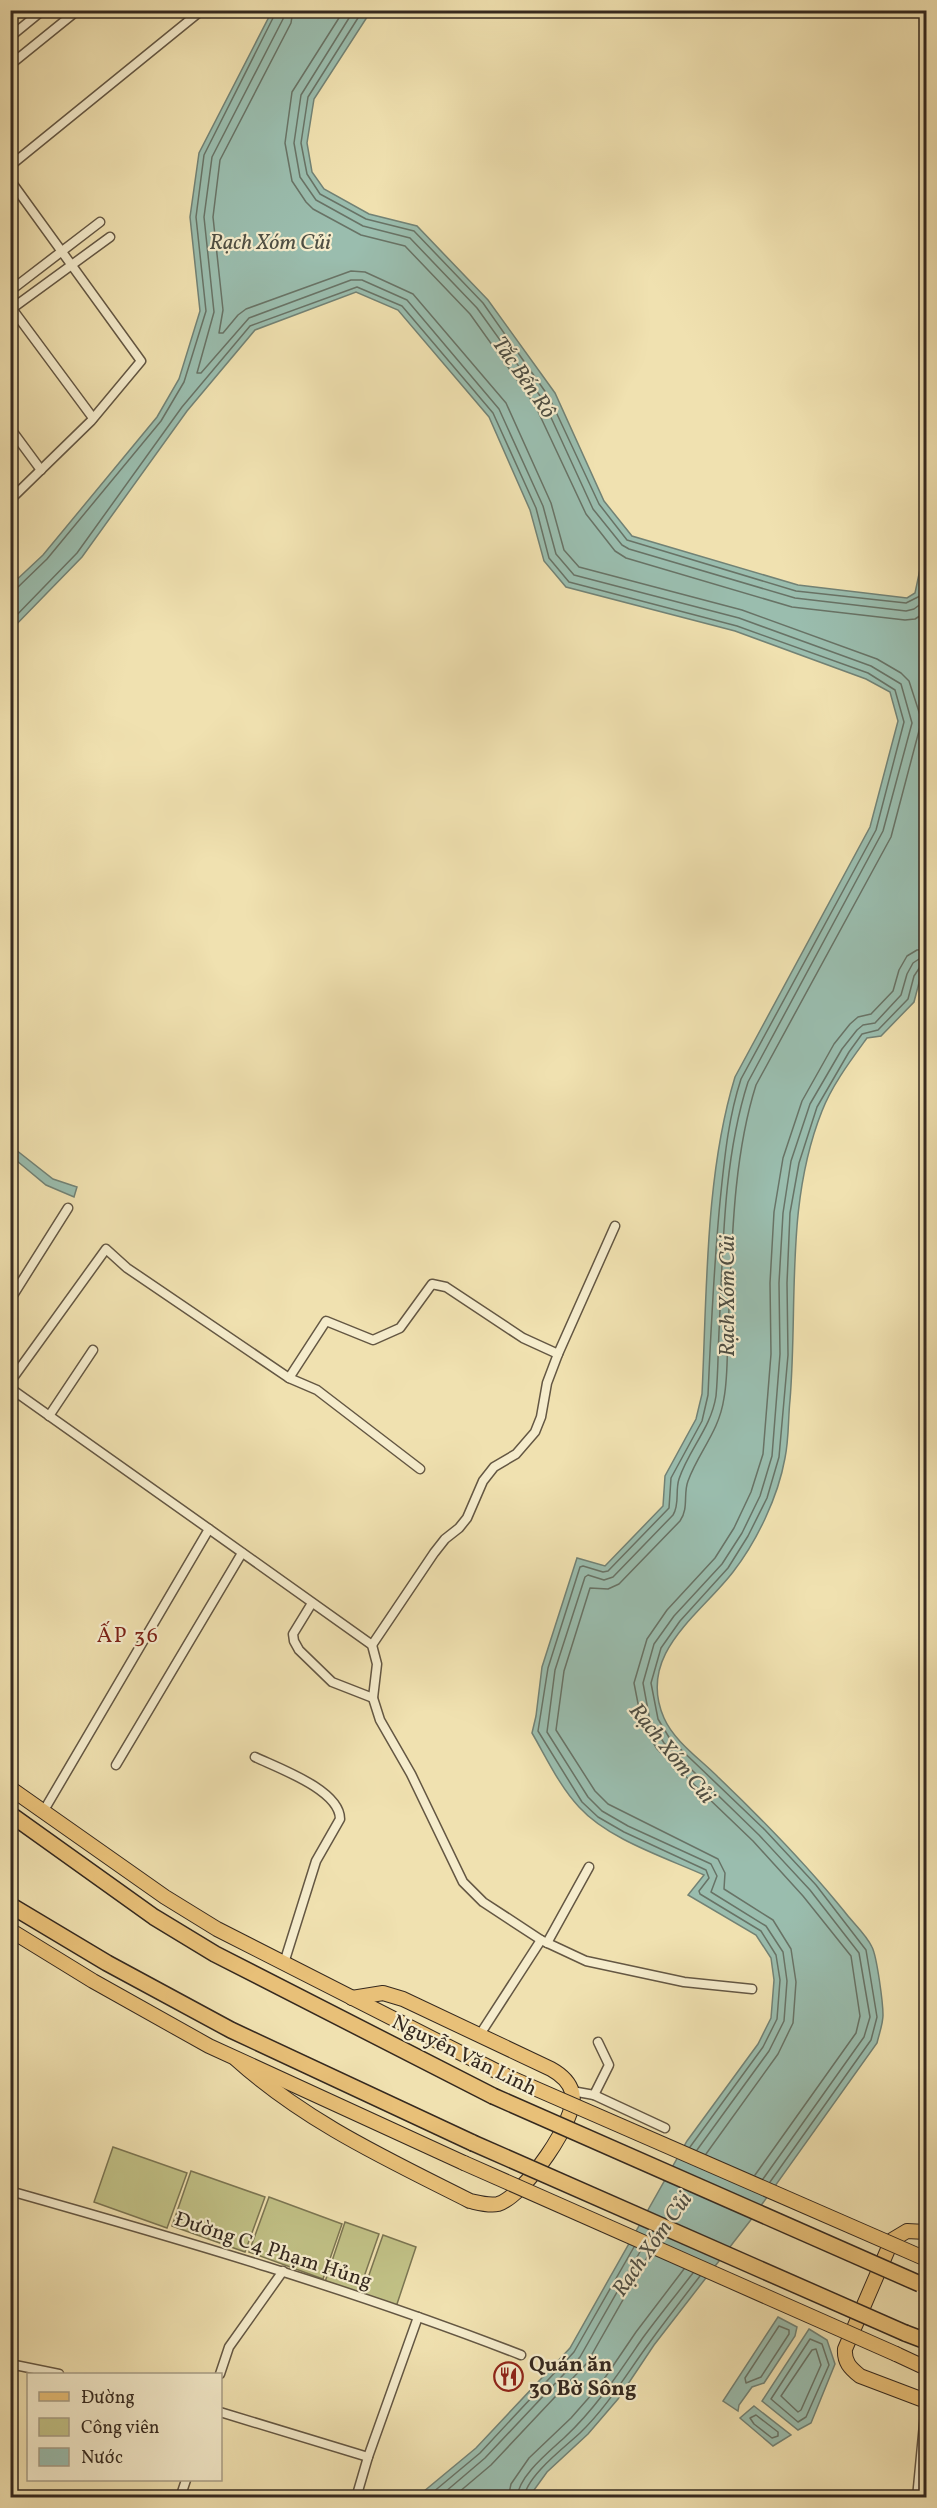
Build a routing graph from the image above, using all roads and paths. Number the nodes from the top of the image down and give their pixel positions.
1 (20, 10) edge
2 (43, 10) edge
3 (78, 10) edge
4 (202, 10) edge
5 (10, 18) edge
6 (10, 38) edge
7 (10, 65) edge
8 (10, 166) edge
9 (10, 180) edge
10 (100, 222) dead end
11 (110, 237) dead end
12 (62, 251) junction
13 (72, 265) junction
14 (10, 291) edge
15 (11, 308) edge
16 (93, 418) junction
17 (10, 428) edge
18 (41, 470) junction
19 (10, 500) edge
20 (68, 1208) dead end
21 (615, 1226) dead end
22 (10, 1300) edge
23 (93, 1350) dead end
24 (558, 1354) junction
25 (289, 1378) junction
26 (10, 1382) edge
27 (10, 1389) edge
28 (49, 1416) junction
29 (420, 1469) dead end
30 (208, 1529) junction
31 (242, 1553) junction
32 (312, 1603) junction
33 (372, 1645) junction
34 (373, 1698) junction
35 (255, 1757) dead end
36 (116, 1765) dead end
37 (10, 1788) edge
38 (43, 1812) junction
39 (10, 1814) edge
40 (589, 1867) dead end
41 (10, 1905) edge
42 (10, 1930) edge
43 (544, 1942) junction
44 (284, 1963) junction
45 (752, 1989) dead end
46 (352, 1998) junction
47 (479, 2036) junction
48 (598, 2042) dead end
49 (236, 2059) junction
50 (572, 2091) junction
51 (594, 2095) junction
52 (664, 2128) dead end
53 (10, 2191) edge
54 (927, 2232) edge
55 (927, 2259) edge
56 (283, 2271) junction
57 (923, 2285) edge
58 (418, 2317) junction
59 (927, 2341) edge
60 (521, 2355) dead end
61 (10, 2364) edge
62 (927, 2368) edge
63 (54, 2373) edge
64 (220, 2373) edge
65 (927, 2402) edge
66 (222, 2413) edge
67 (368, 2457) junction
68 (186, 2481) edge
69 (180, 2498) edge
70 (356, 2498) edge
71 (917, 2498) edge

1 - 5 street
2 - 6 street
3 - 7 street
4 - 8 street
9 - 12 street
10 - 12 street
11 - 13 street
12 - 13 street
12 - 14 street
13 - 15 street
13 - 16 street
15 - 16 street
16 - 18 street
17 - 18 street
18 - 19 street
20 - 22 street
21 - 24 street
23 - 28 street
24 - 25 street
24 - 33 street
25 - 26 street
25 - 29 street
27 - 28 street
28 - 30 street
30 - 31 street
30 - 38 street
31 - 32 street
31 - 36 street
32 - 33 street
32 - 34 street
33 - 34 street
34 - 43 street
35 - 44 street
37 - 38 main road, Nguyễn Văn Linh
38 - 44 main road, Nguyễn Văn Linh
39 - 57 highway, Nguyễn Văn Linh, bridge
40 - 43 street
41 - 59 highway, bridge
42 - 49 main road
43 - 45 street
43 - 47 street
44 - 46 main road, Nguyễn Văn Linh
46 - 47 main road
46 - 55 main road, Nguyễn Văn Linh, bridge
47 - 50 main road
48 - 51 street
49 - 50 main road
49 - 62 main road, bridge
50 - 51 street
51 - 52 street
53 - 56 street, Đường C4 Phạm Hủng
54 - 65 main road
56 - 58 street, Đường C4 Phạm Hủng
56 - 64 street
58 - 60 street, Đường C4 Phạm Hủng
58 - 67 street
61 - 63 street
65 - 71 street
66 - 67 street
67 - 70 street
68 - 69 street

